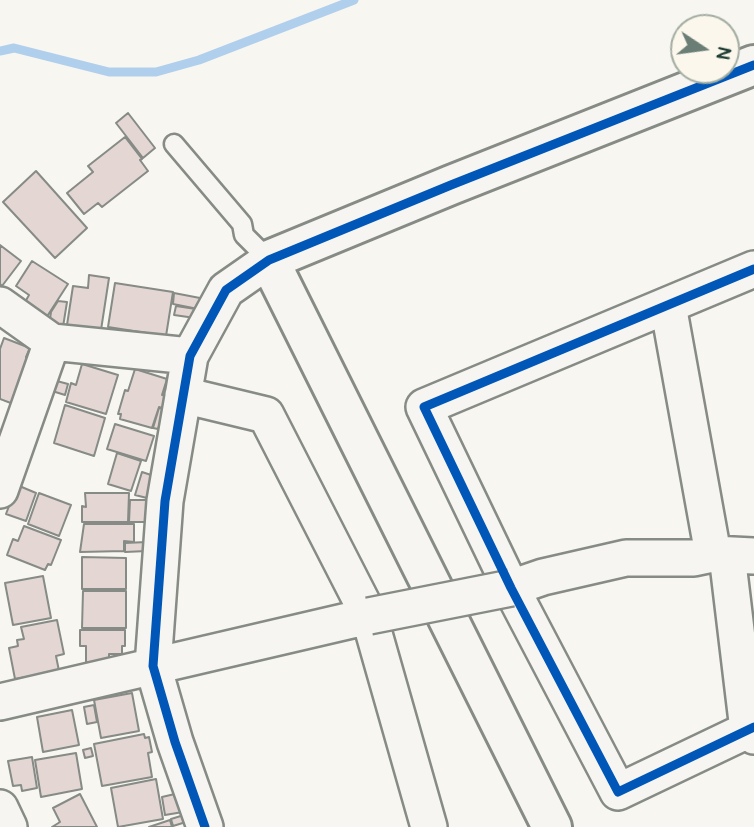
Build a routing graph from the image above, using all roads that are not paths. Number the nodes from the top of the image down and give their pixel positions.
1 (754, 65) edge
2 (174, 144) dead end
3 (269, 260) junction
4 (754, 269) edge
5 (0, 305) edge
6 (668, 305) junction
7 (52, 342) junction
8 (190, 356) junction
9 (183, 395) junction
10 (0, 489) edge
11 (731, 555) edge
12 (511, 588) junction
13 (369, 616) junction
14 (153, 666) junction
15 (0, 702) edge
16 (752, 731) edge
17 (0, 808) edge
18 (9, 827) edge
19 (205, 827) edge
20 (429, 827) edge
21 (552, 827) edge

1 - 3 street
2 - 3 lane
3 - 8 street
3 - 21 street
4 - 6 street
5 - 7 street
6 - 11 street
6 - 12 street
7 - 8 street
7 - 10 street
8 - 9 street
9 - 13 street
9 - 14 street
11 - 12 street
11 - 16 street
12 - 13 street, bridge
12 - 16 street
13 - 14 street
13 - 20 street
14 - 15 street
14 - 19 street
17 - 18 street

